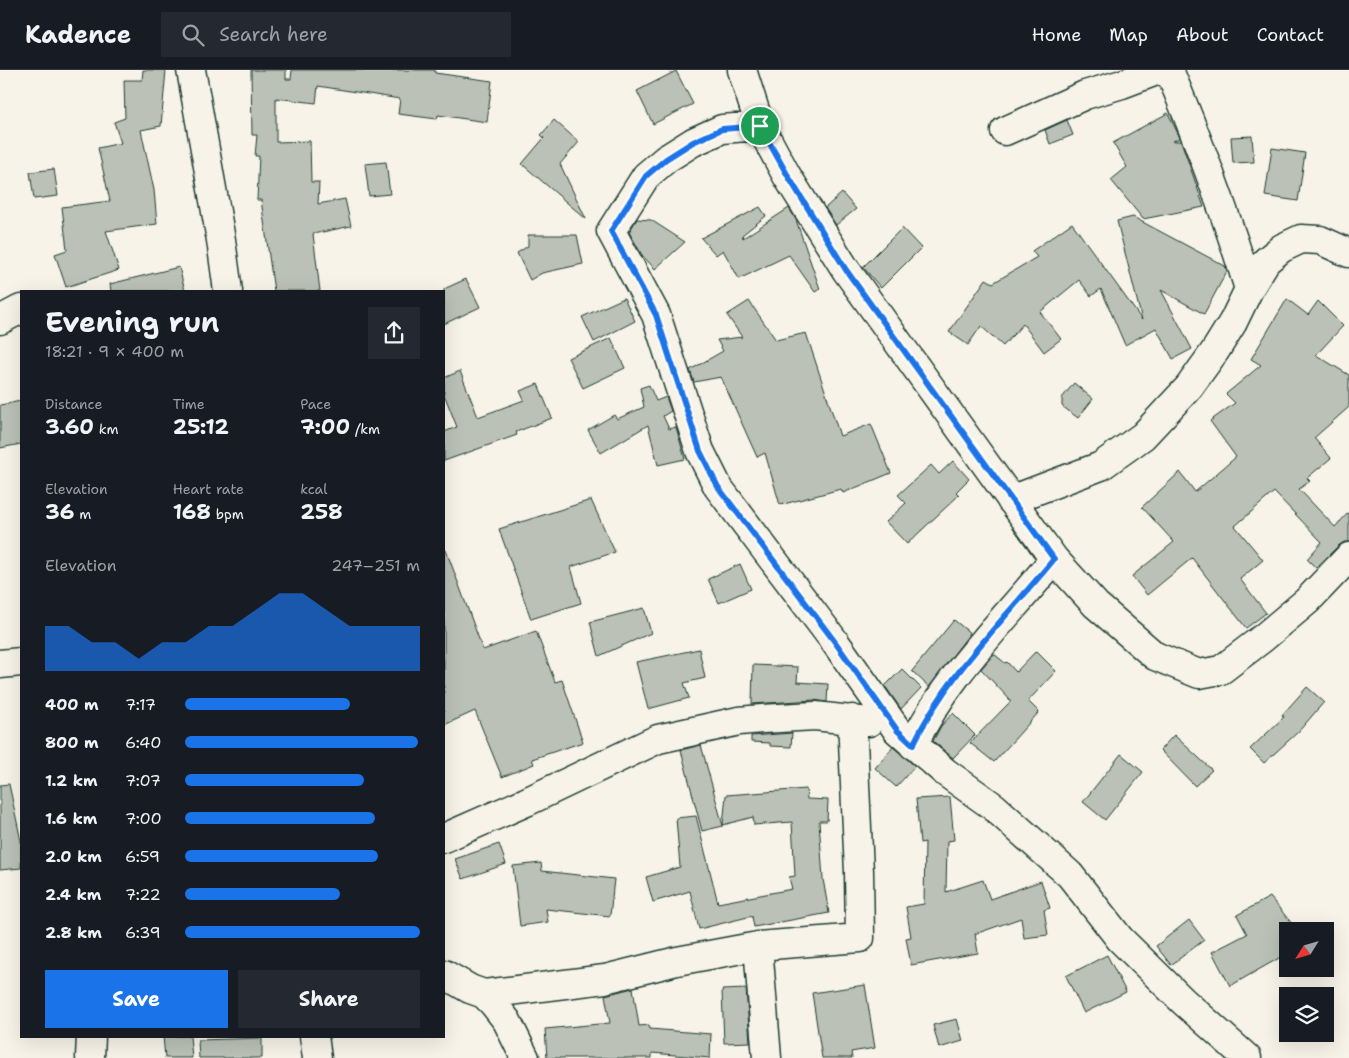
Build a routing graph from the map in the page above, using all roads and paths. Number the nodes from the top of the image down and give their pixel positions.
1 (191, 70) edge
2 (742, 70) edge
3 (1159, 70) edge
4 (1169, 70) edge
5 (760, 126) junction
6 (1005, 131) dead end
7 (1349, 252) edge
8 (1249, 289) junction
9 (228, 290) edge
10 (20, 310) edge
11 (0, 320) edge
12 (1011, 500) junction
13 (1349, 557) edge
14 (1054, 559) junction
15 (20, 662) edge
16 (0, 664) edge
17 (852, 719) junction
18 (905, 737) junction
19 (445, 838) edge
20 (758, 946) junction
21 (445, 975) edge
22 (484, 994) junction
23 (91, 1038) edge
24 (314, 1038) edge
25 (90, 1058) edge
26 (317, 1058) edge
27 (525, 1058) edge
28 (766, 1058) edge
29 (1247, 1058) edge

1 - 9 street
2 - 5 street
3 - 6 street
4 - 8 street
5 - 12 street
5 - 18 street
7 - 8 street
8 - 12 street
10 - 11 street
12 - 14 street
13 - 14 street
14 - 18 street
15 - 16 street
17 - 18 street
17 - 19 street
17 - 20 street
18 - 29 street
20 - 22 street
20 - 28 street
21 - 22 street
22 - 27 street
23 - 25 street
24 - 26 street

